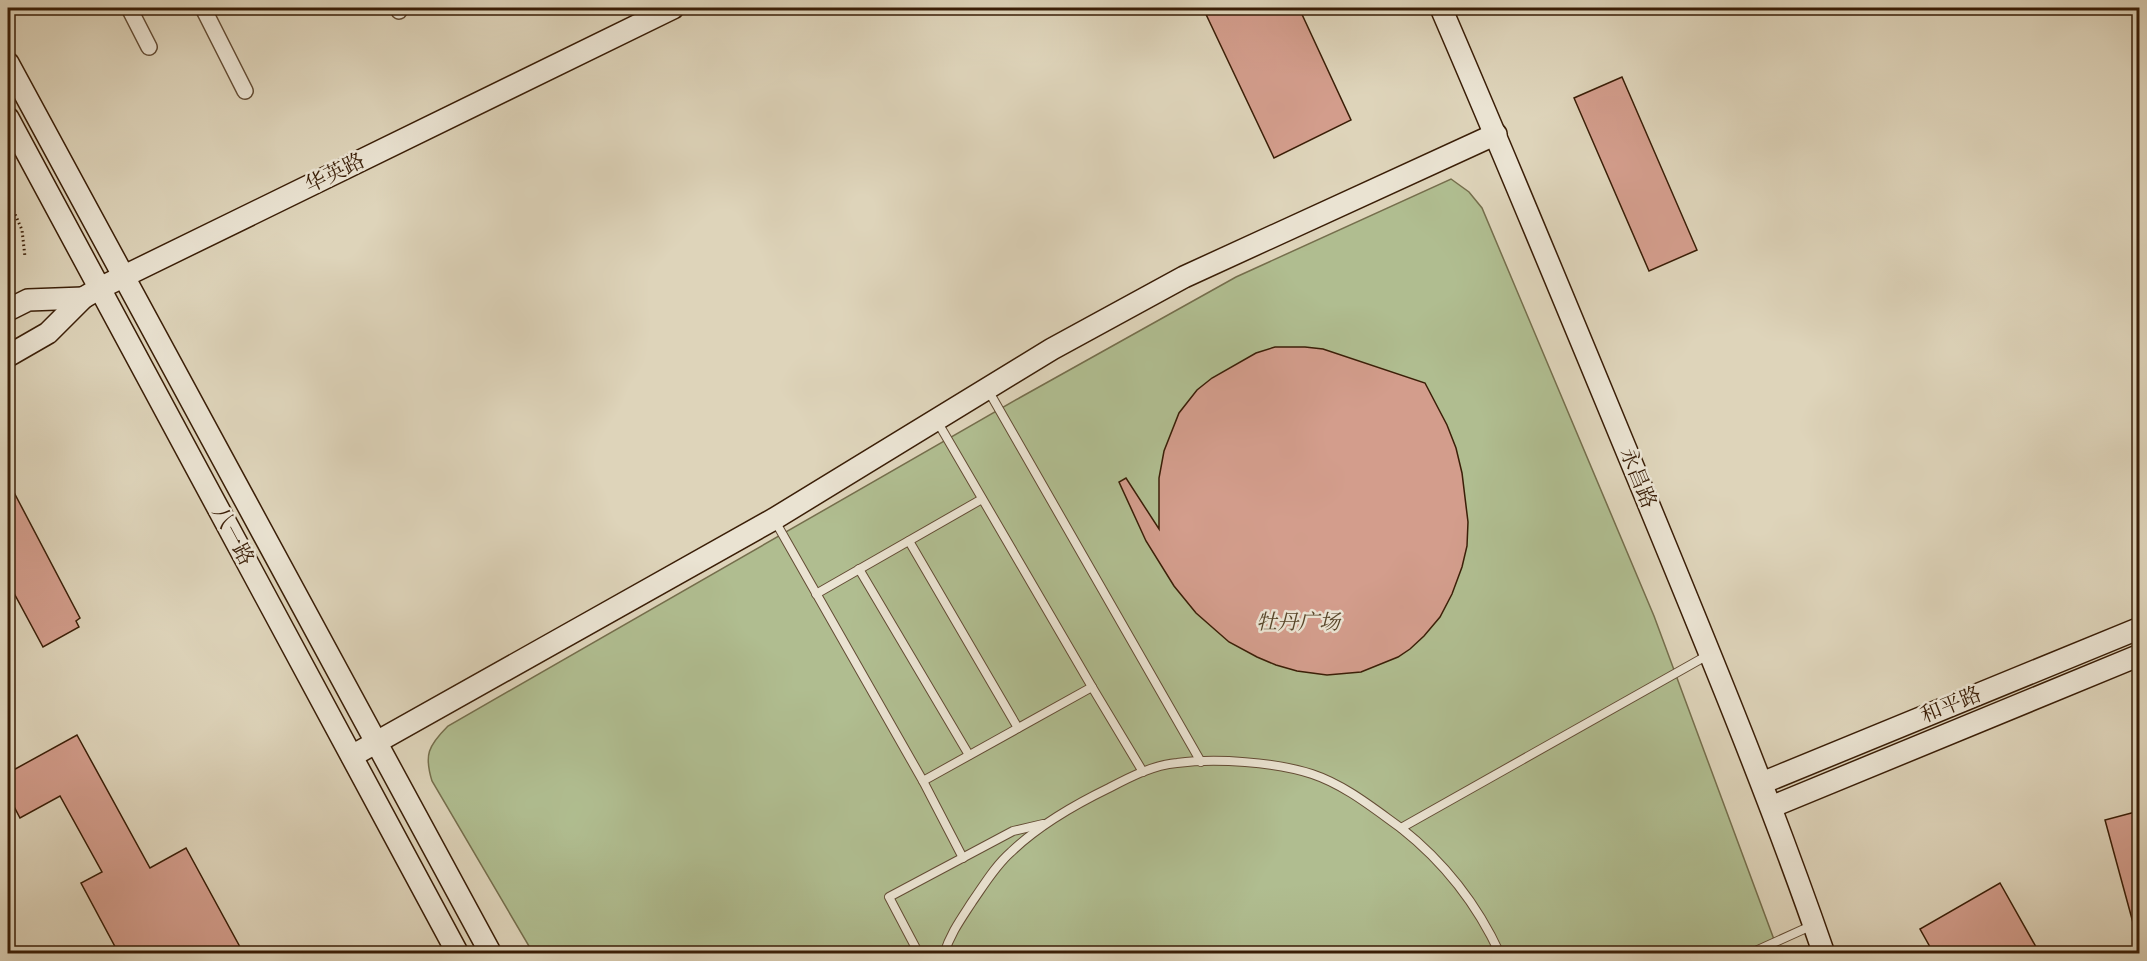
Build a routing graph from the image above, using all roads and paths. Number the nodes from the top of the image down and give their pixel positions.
1 (129, 8) edge
2 (203, 8) edge
3 (673, 8) edge
4 (1440, 8) edge
5 (149, 47) dead end
6 (8, 63) edge
7 (244, 91) dead end
8 (8, 118) edge
9 (1496, 134) junction
10 (8, 198) edge
11 (26, 257) dead end
12 (91, 293) junction
13 (8, 310) edge
14 (8, 356) edge
15 (988, 390) junction
16 (937, 421) junction
17 (982, 499) junction
18 (774, 519) junction
19 (909, 541) junction
20 (859, 569) junction
21 (816, 594) junction
22 (2139, 628) edge
23 (1710, 654) junction
24 (2139, 655) edge
25 (1092, 687) junction
26 (1018, 728) junction
27 (969, 755) junction
28 (352, 756) junction
29 (1201, 762) junction
30 (1143, 772) junction
31 (923, 781) junction
32 (1762, 783) junction
33 (1771, 807) junction
34 (1047, 823) junction
35 (1401, 828) junction
36 (963, 858) junction
37 (1814, 924) junction
38 (458, 954) edge
39 (490, 954) edge
40 (919, 954) edge
41 (944, 954) edge
42 (1500, 954) edge
43 (1749, 954) edge
44 (1824, 954) edge

1 - 5 street
2 - 7 street
3 - 12 main road, 华英路
4 - 9 main road, 永昌路
6 - 39 main road
8 - 12 main road, 八一路
9 - 15 main road
9 - 23 main road, 永昌路
10 - 11 path
12 - 13 main road
12 - 14 main road, 华英路
12 - 28 main road, 八一路
15 - 16 main road
15 - 29 lane
16 - 17 lane
16 - 18 main road
17 - 19 lane
17 - 25 lane
18 - 21 lane
18 - 28 main road
19 - 20 lane
19 - 26 lane
20 - 21 lane
20 - 27 lane
21 - 31 lane
22 - 32 main road, 和平路
23 - 32 main road, 永昌路
23 - 35 lane
24 - 33 main road, 和平路
25 - 26 lane
25 - 30 lane
26 - 27 lane
27 - 31 lane
28 - 38 main road, 八一路
29 - 30 lane
29 - 35 lane
30 - 34 lane
31 - 36 lane
32 - 33 main road, 永昌路
33 - 37 main road, 永昌路
34 - 36 lane
34 - 41 lane
35 - 42 lane
36 - 40 lane
37 - 43 lane
37 - 44 main road, 永昌路

